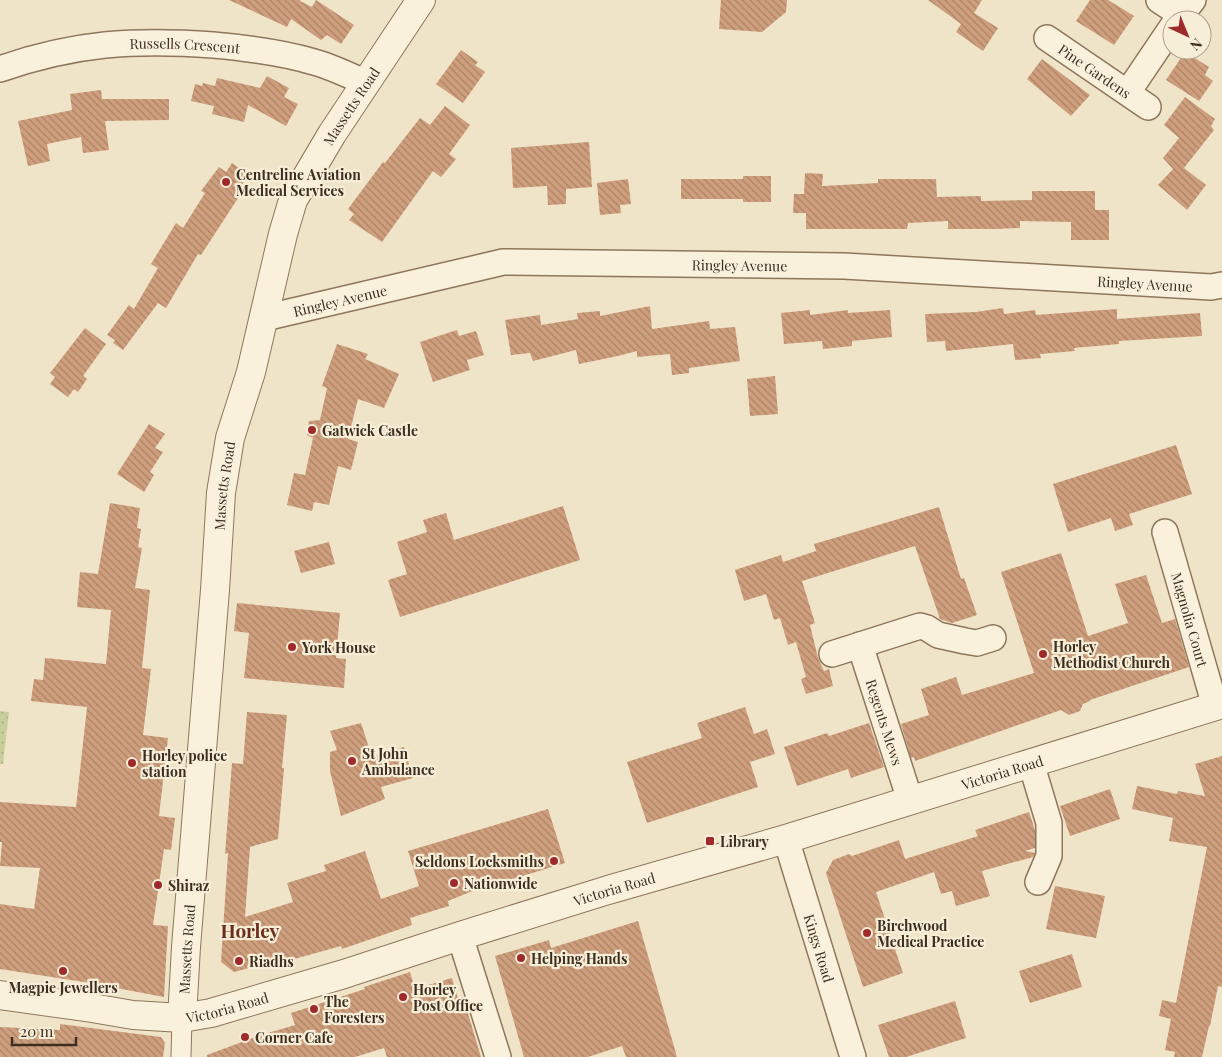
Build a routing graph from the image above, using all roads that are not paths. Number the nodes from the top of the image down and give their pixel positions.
1 (421, 0) edge
2 (1159, 0) edge
3 (1173, 10) edge
4 (1047, 38) dead end
5 (1162, 42) edge
6 (0, 69) edge
7 (366, 83) junction
8 (1128, 92) junction
9 (1148, 107) dead end
10 (1222, 285) edge
11 (264, 318) junction
12 (1165, 532) dead end
13 (993, 638) dead end
14 (860, 645) junction
15 (832, 654) dead end
16 (1219, 705) edge
17 (1031, 763) junction
18 (910, 800) junction
19 (786, 839) junction
20 (1038, 882) dead end
21 (460, 936) junction
22 (0, 995) edge
23 (182, 1018) junction
24 (181, 1057) edge
25 (498, 1057) edge
26 (853, 1057) edge

1 - 7 street, Massetts Road
2 - 3 street, Pine Gardens
4 - 8 street, Pine Gardens
5 - 8 street, Pine Gardens
6 - 7 street, Russells Crescent
7 - 11 street, Massetts Road
8 - 9 street
10 - 11 street, Ringley Avenue
11 - 23 street, Massetts Road
12 - 16 street, Magnolia Court
13 - 14 street
14 - 15 street
14 - 18 street, Regents Mews
16 - 17 street, Victoria Road
17 - 18 street, Victoria Road
17 - 20 street
18 - 19 street, Victoria Road
19 - 21 street, Victoria Road
19 - 26 street, Kings Road
21 - 23 street, Victoria Road
21 - 25 street
22 - 23 street, Victoria Road
23 - 24 street

